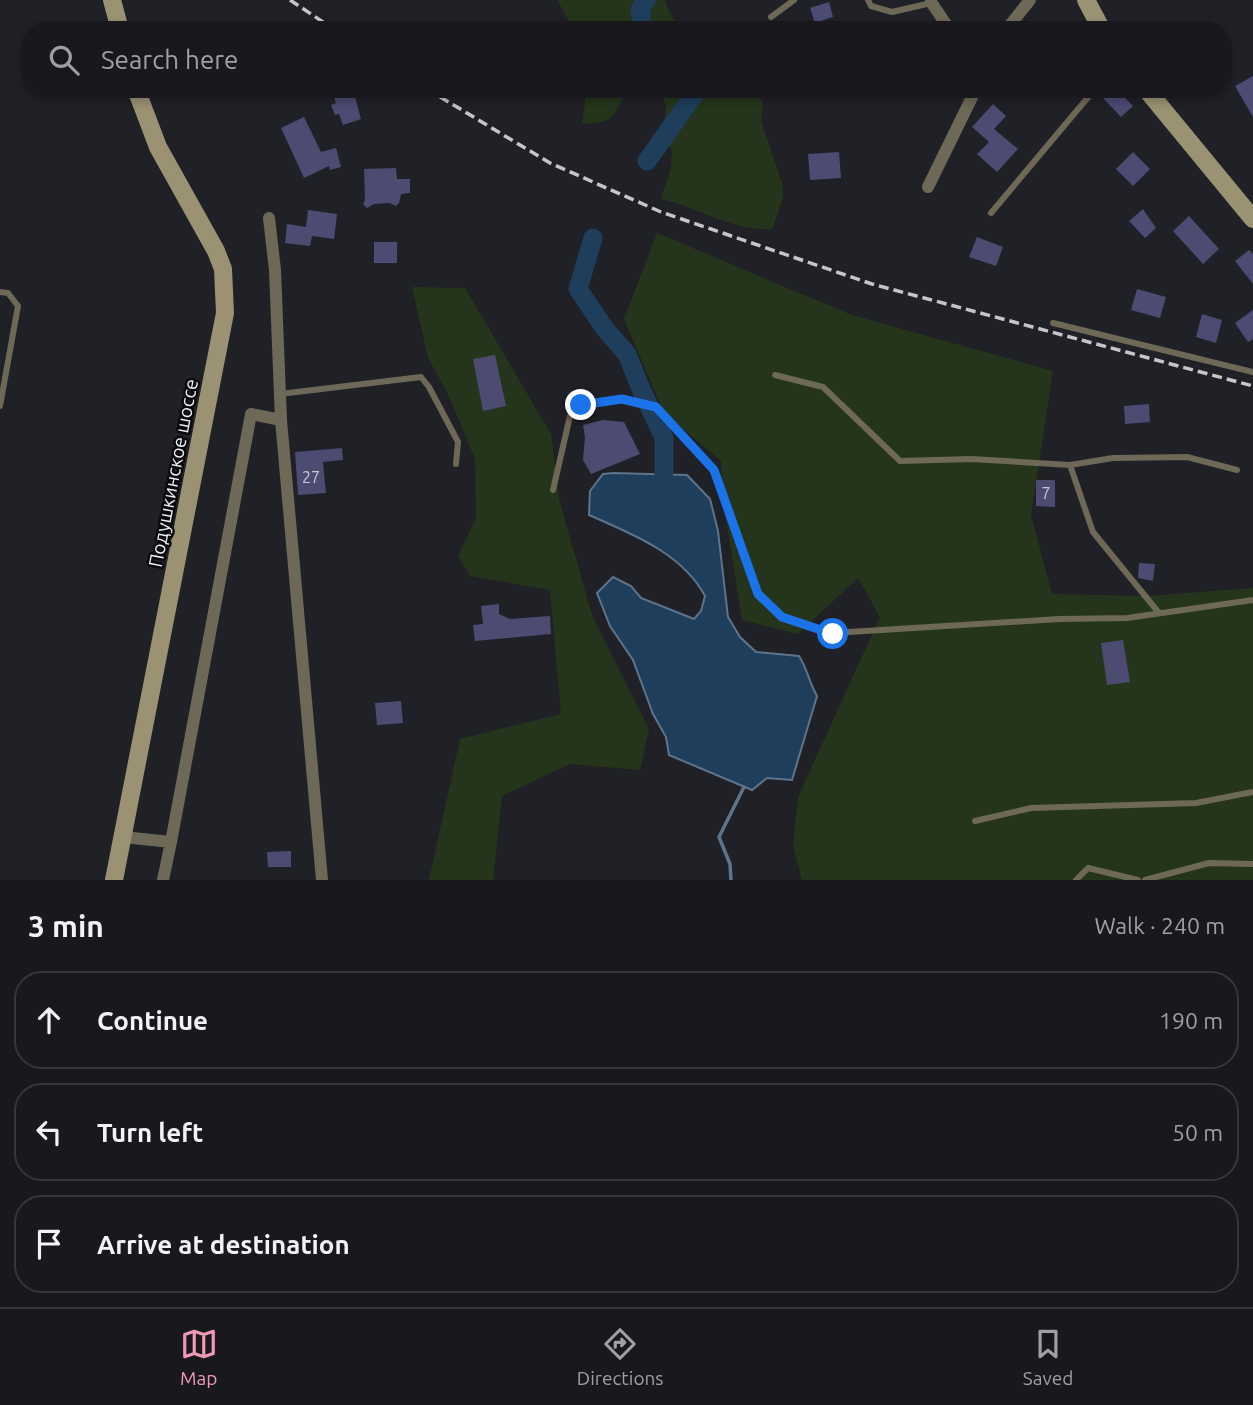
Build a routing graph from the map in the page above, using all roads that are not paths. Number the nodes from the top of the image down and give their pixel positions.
1 (112, 0) edge
2 (794, 0) edge
3 (868, 0) edge
4 (1030, 0) edge
5 (1086, 0) edge
6 (931, 2) joint
7 (771, 17) dead end
8 (118, 21) edge
9 (944, 21) edge
10 (1012, 21) edge
11 (1097, 21) edge
12 (139, 98) edge
13 (972, 98) edge
14 (1087, 98) edge
15 (1153, 98) edge
16 (928, 187) dead end
17 (991, 213) dead end
18 (270, 218) dead end
19 (1253, 219) edge
20 (0, 292) edge
21 (1053, 323) dead end
22 (1253, 372) edge
23 (775, 375) dead end
24 (280, 394) junction
25 (0, 406) edge
26 (281, 420) junction
27 (456, 464) dead end
28 (1070, 465) junction
29 (1237, 470) dead end
30 (553, 490) dead end
31 (1253, 600) edge
32 (1159, 613) junction
33 (1253, 792) edge
34 (975, 821) dead end
35 (123, 837) junction
36 (171, 842) junction
37 (1253, 864) edge
38 (114, 880) edge
39 (163, 880) edge
40 (322, 880) edge
41 (1076, 880) edge
42 (1138, 880) edge
43 (1145, 880) edge

1 - 8 main road
2 - 7 lane
3 - 6 lane
4 - 10 street
5 - 11 main road
6 - 9 street
12 - 35 main road, Подушкинское шоссе
13 - 16 street
14 - 17 lane
15 - 19 main road
18 - 24 street
20 - 25 lane
21 - 22 lane
23 - 28 lane
24 - 26 street
24 - 27 lane
26 - 36 street
26 - 40 street
28 - 29 lane
28 - 32 lane
30 - 32 lane
31 - 32 lane
33 - 34 lane
35 - 36 street
35 - 38 main road, Подушкинское шоссе
36 - 39 street
37 - 43 lane
41 - 42 lane

